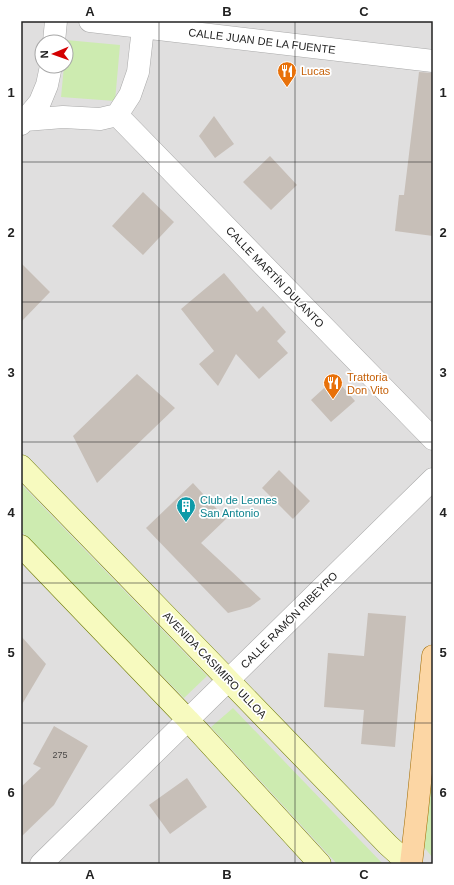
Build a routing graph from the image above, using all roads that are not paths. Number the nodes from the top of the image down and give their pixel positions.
1 (56, 21) edge
2 (101, 22) edge
3 (143, 28) junction
4 (55, 34) edge
5 (433, 61) edge
6 (49, 74) edge
7 (117, 115) junction
8 (23, 122) edge
9 (433, 439) edge
10 (21, 466) edge
11 (433, 479) edge
12 (21, 546) edge
13 (433, 656) edge
14 (229, 680) junction
15 (188, 720) junction
16 (44, 862) edge
17 (320, 864) edge
18 (410, 864) edge

1 - 4 street
2 - 3 street, CALLE JUAN DE LA FUENTE
3 - 5 street, CALLE JUAN DE LA FUENTE
3 - 7 street
6 - 8 street
7 - 8 street
7 - 9 street, CALLE MARTÍN DULANTO
10 - 14 main road, AVENIDA CASIMIRO ULLOA
11 - 14 street, CALLE RAMÓN RIBEYRO
12 - 15 main road
13 - 18 main road
14 - 15 street, CALLE RAMÓN RIBEYRO
14 - 18 main road, AVENIDA CASIMIRO ULLOA
15 - 16 street, CALLE RAMÓN RIBEYRO
15 - 17 main road

